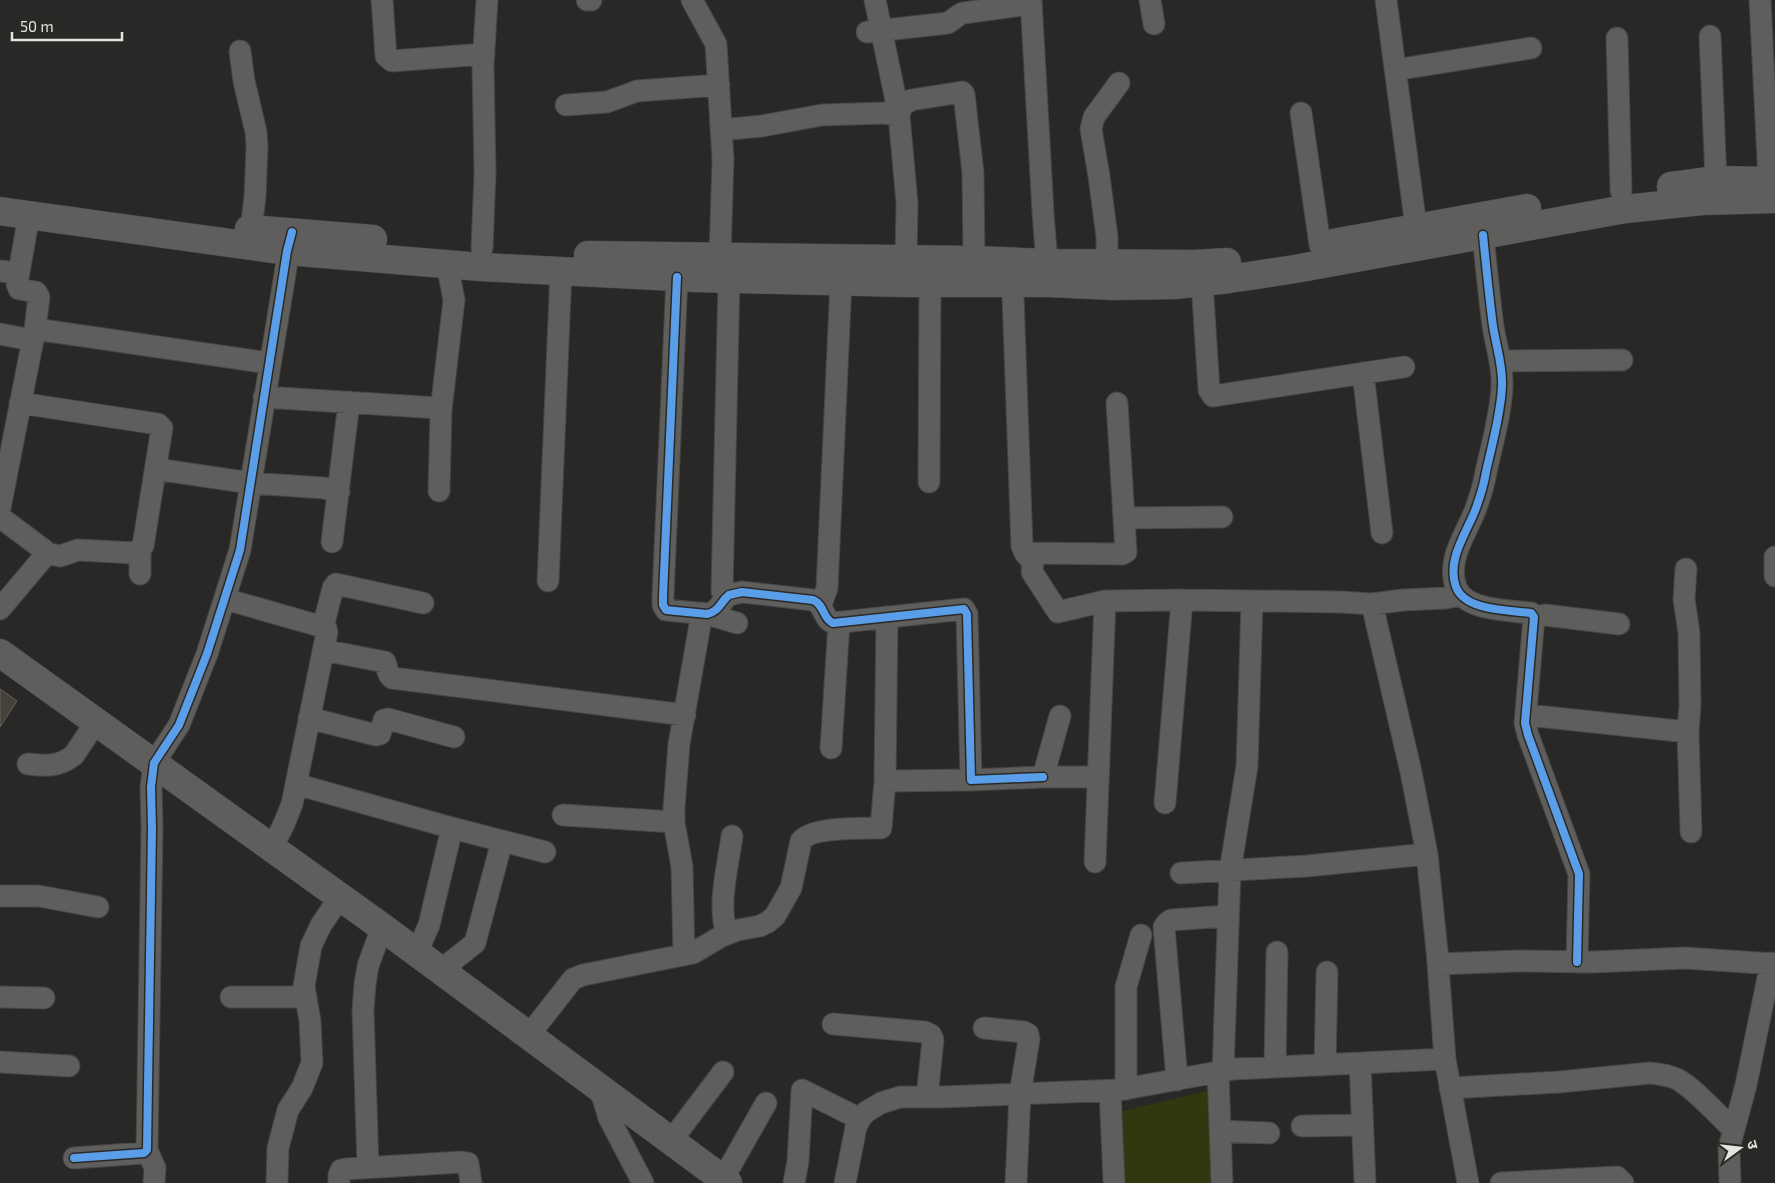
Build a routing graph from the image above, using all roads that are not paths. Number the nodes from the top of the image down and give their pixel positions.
1 (382, 0) edge
2 (487, 0) edge
3 (587, 0) edge
4 (591, 0) edge
5 (692, 0) edge
6 (875, 0) edge
7 (1150, 0) edge
8 (1386, 0) edge
9 (1760, 0) edge
10 (1031, 2) edge
11 (1154, 24) dead end
12 (874, 31) junction
13 (1710, 36) dead end
14 (1617, 38) dead end
15 (1531, 48) dead end
16 (240, 51) dead end
17 (484, 54) junction
18 (1395, 70) junction
19 (1119, 83) dead end
20 (719, 85) junction
21 (566, 105) dead end
22 (1302, 113) dead end
23 (899, 115) junction
24 (721, 130) junction
25 (1716, 180) junction
26 (1773, 187) edge
27 (1621, 191) junction
28 (0, 193) edge
29 (0, 211) edge
30 (29, 215) junction
31 (1416, 227) junction
32 (251, 229) junction
33 (1483, 235) junction
34 (289, 242) junction
35 (1320, 245) junction
36 (482, 248) junction
37 (906, 260) junction
38 (974, 260) junction
39 (1107, 262) junction
40 (447, 264) junction
41 (725, 268) junction
42 (560, 271) junction
43 (10, 272) edge
44 (1012, 272) junction
45 (1048, 273) junction
46 (677, 277) junction
47 (841, 282) junction
48 (1202, 282) junction
49 (930, 283) junction
50 (0, 334) edge
51 (34, 335) junction
52 (1500, 360) junction
53 (1622, 360) dead end
54 (270, 363) junction
55 (1404, 367) dead end
56 (1363, 373) junction
57 (264, 397) junction
58 (349, 402) junction
59 (20, 403) junction
60 (1117, 403) dead end
61 (441, 410) junction
62 (156, 470) junction
63 (929, 482) dead end
64 (251, 483) junction
65 (440, 491) dead end
66 (338, 492) junction
67 (0, 508) edge
68 (0, 517) edge
69 (1222, 517) dead end
70 (1124, 518) junction
71 (1382, 533) dead end
72 (332, 542) dead end
73 (140, 550) junction
74 (45, 553) junction
75 (1024, 553) junction
76 (1775, 556) edge
77 (1686, 569) dead end
78 (140, 574) dead end
79 (1775, 576) edge
80 (548, 581) dead end
81 (1460, 595) junction
82 (725, 598) junction
83 (225, 599) junction
84 (1182, 600) junction
85 (1105, 601) junction
86 (1252, 602) junction
87 (423, 603) dead end
88 (1372, 604) junction
89 (821, 605) junction
90 (0, 609) edge
91 (705, 614) junction
92 (887, 617) junction
93 (1534, 617) junction
94 (737, 623) dead end
95 (839, 623) junction
96 (1619, 624) dead end
97 (323, 627) junction
98 (323, 650) junction
99 (0, 654) edge
100 (685, 715) junction
101 (1527, 715) junction
102 (1060, 716) dead end
103 (309, 718) junction
104 (96, 722) junction
105 (1688, 732) junction
106 (454, 737) dead end
107 (831, 748) dead end
108 (154, 763) junction
109 (28, 764) dead end
110 (1043, 777) junction
111 (1098, 777) junction
112 (971, 780) junction
113 (884, 781) junction
114 (296, 784) junction
115 (1165, 803) dead end
116 (563, 815) dead end
117 (674, 822) junction
118 (452, 828) junction
119 (1691, 832) dead end
120 (732, 836) dead end
121 (502, 841) junction
122 (272, 848) junction
123 (545, 852) dead end
124 (1427, 854) junction
125 (1095, 862) dead end
126 (1230, 871) junction
127 (1181, 873) dead end
128 (0, 896) edge
129 (340, 897) junction
130 (98, 907) dead end
131 (1227, 916) junction
132 (382, 927) junction
133 (728, 934) junction
134 (1141, 935) dead end
135 (417, 952) junction
136 (1277, 952) dead end
137 (684, 955) junction
138 (1577, 962) junction
139 (1438, 964) junction
140 (1773, 964) edge
141 (444, 972) junction
142 (1327, 972) dead end
143 (0, 996) edge
144 (231, 997) dead end
145 (44, 998) dead end
146 (306, 998) junction
147 (833, 1024) dead end
148 (984, 1028) dead end
149 (529, 1035) junction
150 (1444, 1059) junction
151 (0, 1062) edge
152 (1360, 1063) junction
153 (1325, 1065) junction
154 (69, 1066) dead end
155 (1275, 1067) junction
156 (723, 1072) dead end
157 (1220, 1072) junction
158 (1177, 1080) junction
159 (600, 1088) junction
160 (1450, 1088) junction
161 (1118, 1090) junction
162 (1020, 1094) junction
163 (927, 1097) junction
164 (766, 1103) dead end
165 (860, 1119) junction
166 (1362, 1125) junction
167 (1302, 1126) dead end
168 (1734, 1130) junction
169 (1220, 1131) junction
170 (1269, 1133) dead end
171 (671, 1140) junction
172 (147, 1150) junction
173 (74, 1158) dead end
174 (368, 1167) junction
175 (1114, 1180) dead end
176 (726, 1181) edge
177 (154, 1183) edge
178 (277, 1183) edge
179 (339, 1183) edge
180 (471, 1183) edge
181 (643, 1183) edge
182 (794, 1183) edge
183 (845, 1183) edge
184 (1016, 1183) edge
185 (1222, 1183) edge
186 (1365, 1183) edge
187 (1468, 1183) edge
188 (1501, 1183) edge
189 (1623, 1183) edge
190 (1730, 1183) edge

1 - 17 street
2 - 17 street
3 - 4 street
5 - 20 street
6 - 12 street
7 - 11 street
8 - 18 street
9 - 26 street
10 - 12 street
10 - 45 street
12 - 23 street
13 - 25 street
14 - 27 street
15 - 18 street
16 - 32 street
17 - 36 street
18 - 31 street
19 - 39 street
20 - 21 street
20 - 24 street
22 - 35 street
23 - 24 street
23 - 37 street
23 - 38 street
24 - 41 street
25 - 26 main road
25 - 27 main road
26 - 33 main road
27 - 31 main road
28 - 32 main road
29 - 30 main road
30 - 34 main road
30 - 43 street
31 - 35 main road
32 - 34 main road
33 - 48 main road
33 - 52 street
34 - 36 main road
34 - 40 main road
34 - 54 street
35 - 39 main road
36 - 41 main road
37 - 38 main road
37 - 41 main road
38 - 44 main road
39 - 45 main road
40 - 42 main road
40 - 61 street
41 - 46 main road
41 - 47 main road
41 - 82 street
42 - 46 main road
42 - 80 street
43 - 51 street
44 - 45 main road
44 - 49 main road
44 - 75 street
45 - 48 main road
46 - 91 street
47 - 49 main road
47 - 89 street
48 - 56 street
49 - 63 street
50 - 51 street
51 - 54 street
51 - 59 street
52 - 53 street
52 - 81 street
54 - 57 street
55 - 56 street
56 - 71 street
57 - 58 street
57 - 64 street
58 - 61 street
58 - 66 street
59 - 62 street
59 - 67 street
60 - 70 street
61 - 65 street
62 - 64 street
62 - 73 street
64 - 66 street
64 - 83 street
66 - 72 street
68 - 74 street
69 - 70 street
70 - 75 street
73 - 74 street
73 - 78 street
74 - 90 street
75 - 85 street
76 - 79 street
77 - 105 street
81 - 88 street
81 - 93 street
82 - 89 street
82 - 91 street
83 - 97 street
83 - 108 street
84 - 85 street
84 - 86 street
84 - 115 street
85 - 111 street
86 - 88 street
86 - 126 street
87 - 97 street
88 - 124 street
89 - 95 street
91 - 94 street
91 - 100 street
92 - 95 street
92 - 112 street
92 - 113 street
93 - 96 street
93 - 101 street
95 - 107 street
97 - 98 street
98 - 100 street
98 - 103 street
99 - 104 main road
100 - 117 street
101 - 105 street
101 - 138 street
102 - 110 street
103 - 106 street
103 - 114 street
104 - 108 main road
104 - 109 street
105 - 119 street
108 - 122 main road
108 - 172 street
110 - 111 street
110 - 112 street
111 - 125 street
112 - 113 street
113 - 133 street
114 - 118 street
114 - 122 street
116 - 117 street
117 - 137 street
118 - 121 street
118 - 135 street
120 - 133 street
121 - 123 street
121 - 141 street
122 - 129 main road
124 - 126 street
124 - 139 street
126 - 127 street
126 - 131 street
128 - 130 street
129 - 132 main road
129 - 146 street
131 - 157 street
131 - 158 street
132 - 135 main road
132 - 174 street
133 - 137 street
134 - 161 street
135 - 141 main road
136 - 155 street
137 - 149 street
138 - 139 street
138 - 140 street
139 - 150 street
140 - 168 street
141 - 149 main road
142 - 153 street
143 - 145 street
144 - 146 street
146 - 178 street
147 - 163 street
148 - 162 street
149 - 159 main road
150 - 152 street
150 - 160 street
151 - 154 street
152 - 153 street
152 - 166 street
153 - 155 street
155 - 157 street
156 - 171 street
157 - 158 street
157 - 169 street
158 - 161 street
159 - 171 main road
159 - 181 street
160 - 168 street
160 - 187 street
161 - 162 street
161 - 175 street
162 - 163 street
162 - 184 street
163 - 165 street
164 - 176 street
165 - 182 street
165 - 183 street
166 - 167 street
166 - 186 street
168 - 190 street
169 - 170 street
169 - 185 street
171 - 176 main road
172 - 173 street
172 - 177 street
174 - 179 street
174 - 180 street
188 - 189 street

